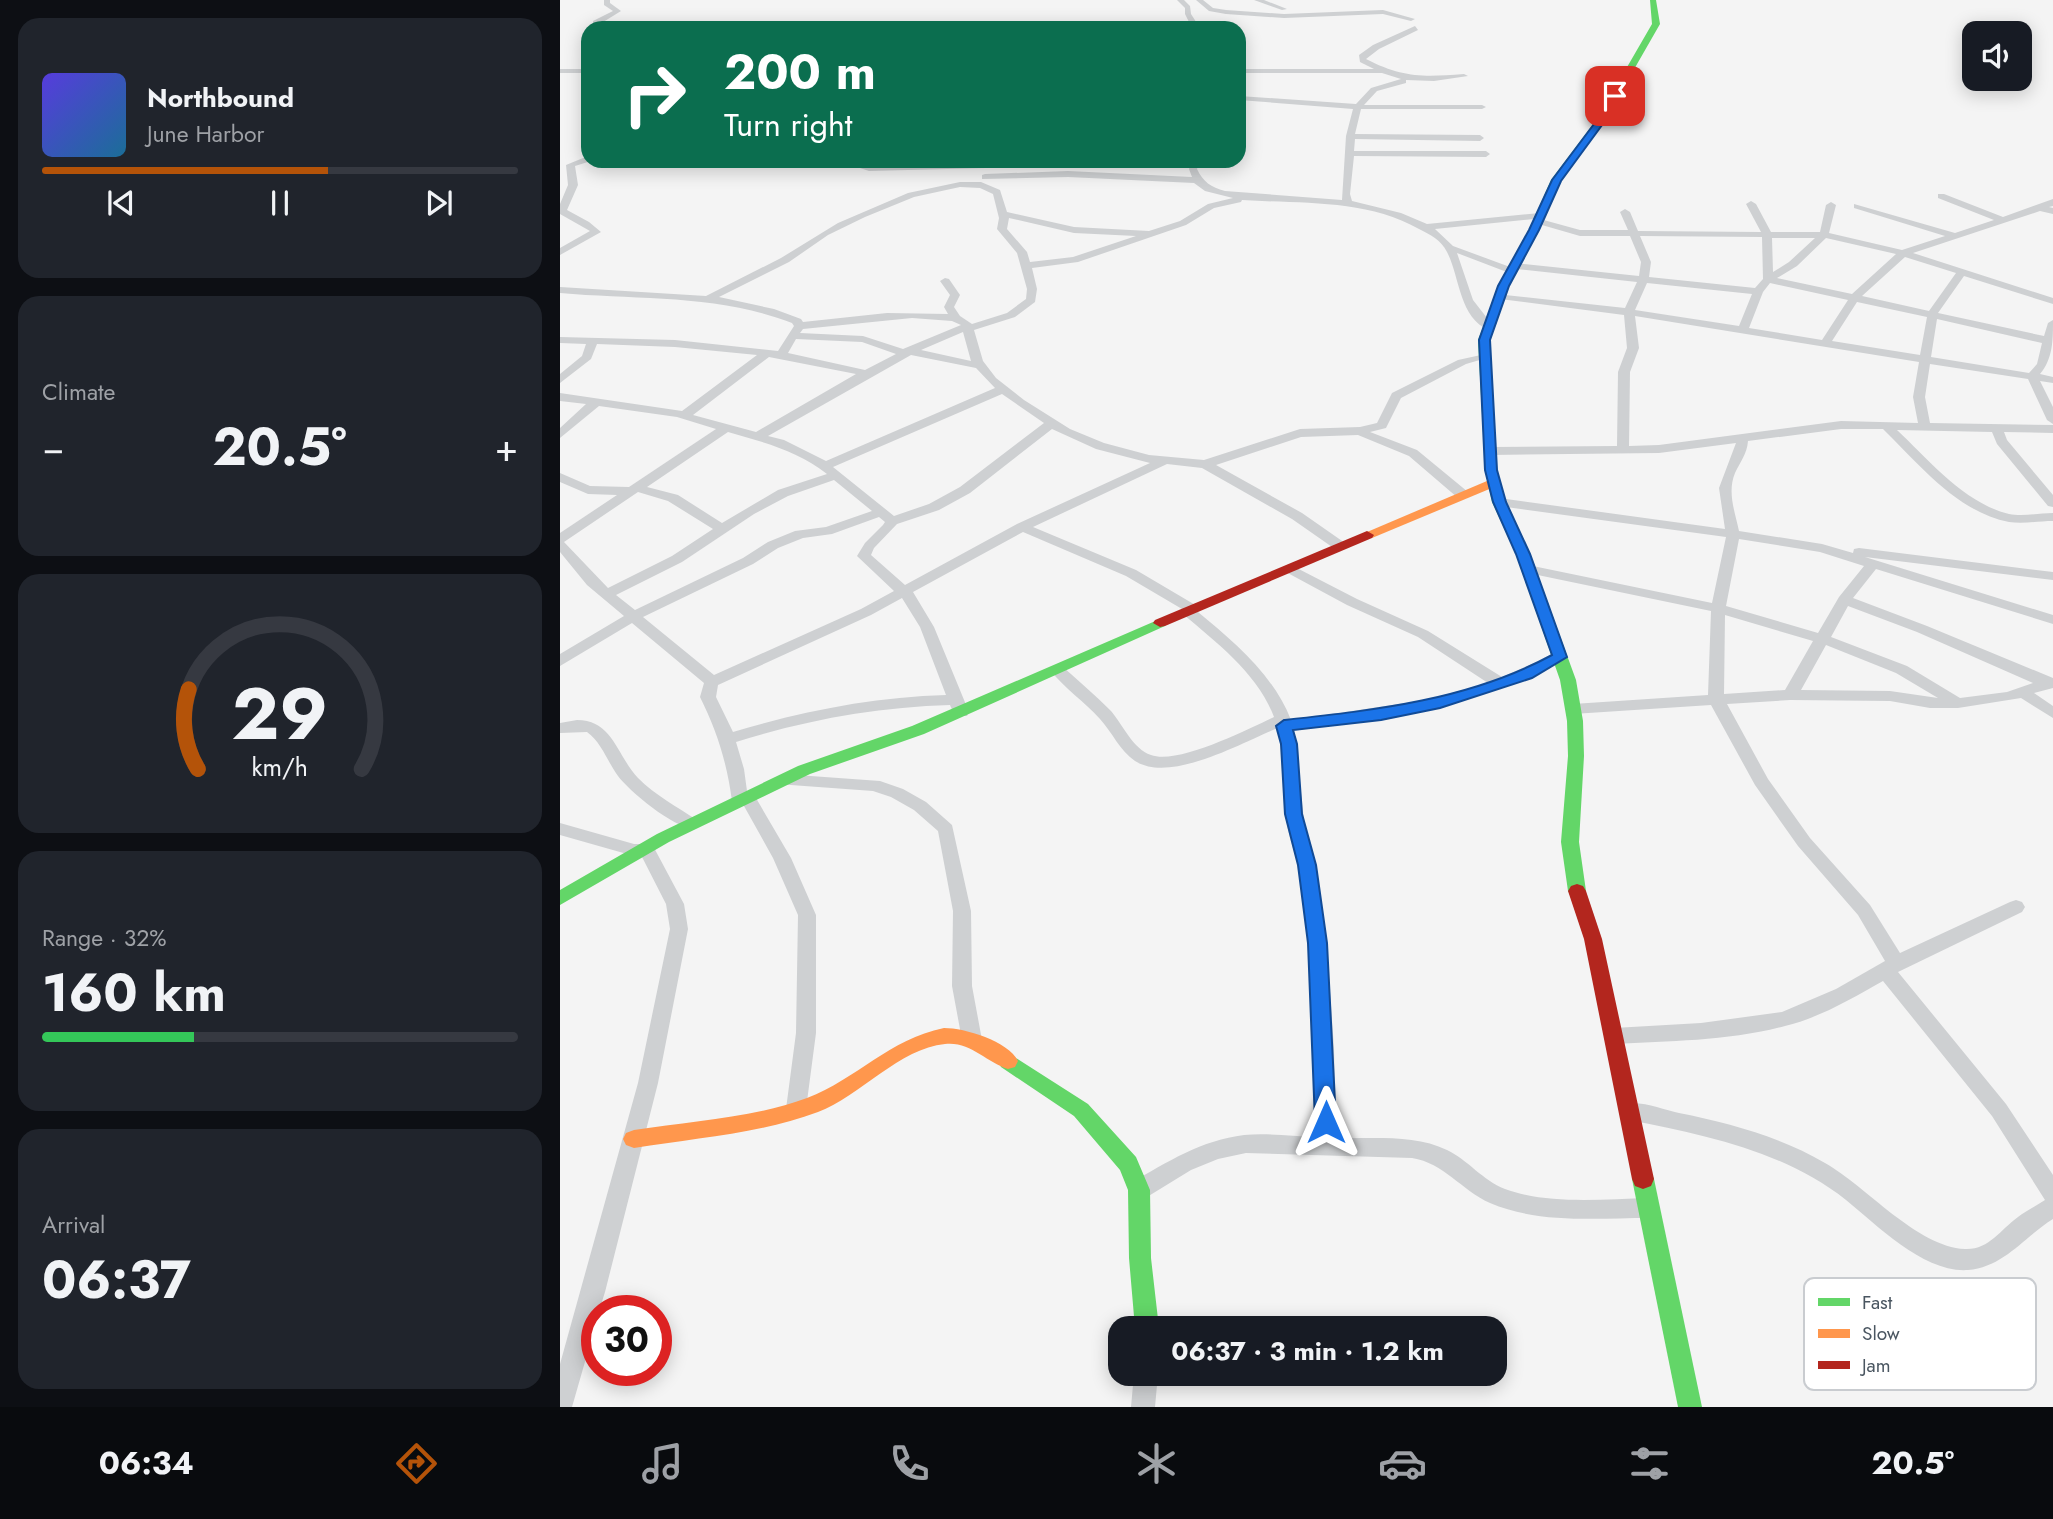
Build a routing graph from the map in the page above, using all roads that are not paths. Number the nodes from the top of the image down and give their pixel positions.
1 (607, 0) edge
2 (1180, 0) edge
3 (1199, 0) edge
4 (1257, 0) edge
5 (1653, 0) edge
6 (1248, 5) dead end
7 (1354, 5) dead end
8 (1354, 14) junction
9 (1264, 15) junction
10 (1308, 15) junction
11 (600, 21) edge
12 (1192, 21) edge
13 (560, 71) edge
14 (581, 71) edge
15 (1246, 71) edge
16 (1381, 71) junction
17 (1464, 76) dead end
18 (1410, 80) junction
19 (1246, 99) edge
20 (1359, 107) junction
21 (1482, 107) dead end
22 (1350, 136) junction
23 (1480, 138) dead end
24 (1349, 153) junction
25 (1486, 154) dead end
26 (581, 161) edge
27 (987, 168) edge
28 (1194, 168) edge
29 (1199, 180) junction
30 (985, 181) junction
31 (1941, 196) dead end
32 (1249, 198) junction
33 (2053, 202) edge
34 (1348, 204) junction
35 (1751, 204) dead end
36 (1831, 205) dead end
37 (1857, 206) dead end
38 (2040, 208) junction
39 (2053, 211) edge
40 (1625, 212) dead end
41 (1003, 214) junction
42 (1539, 218) junction
43 (2003, 220) junction
44 (1423, 227) junction
45 (1148, 233) junction
46 (1632, 233) junction
47 (1767, 233) junction
48 (1824, 234) junction
49 (1955, 236) junction
50 (1449, 248) junction
51 (560, 252) edge
52 (1903, 253) junction
53 (1026, 267) junction
54 (1513, 269) junction
55 (1962, 272) junction
56 (1644, 278) junction
57 (1768, 279) junction
58 (944, 281) dead end
59 (560, 290) edge
60 (1758, 290) junction
61 (1500, 296) junction
62 (1854, 298) junction
63 (708, 299) junction
64 (2053, 301) edge
65 (1629, 312) junction
66 (1933, 313) junction
67 (956, 318) junction
68 (2053, 323) edge
69 (1489, 327) junction
70 (967, 328) junction
71 (1743, 330) junction
72 (797, 331) junction
73 (560, 340) edge
74 (593, 340) junction
75 (2046, 340) junction
76 (1825, 343) junction
77 (906, 352) junction
78 (767, 353) junction
79 (781, 355) junction
80 (1486, 355) junction
81 (1926, 359) junction
82 (981, 366) junction
83 (864, 373) junction
84 (2032, 376) junction
85 (560, 380) edge
86 (2053, 380) edge
87 (1003, 389) junction
88 (560, 397) edge
89 (595, 403) junction
90 (684, 416) junction
91 (2053, 421) edge
92 (1052, 423) junction
93 (1886, 426) junction
94 (727, 427) junction
95 (1925, 427) junction
96 (1997, 428) junction
97 (2053, 429) edge
98 (1360, 431) junction
99 (560, 434) edge
100 (758, 436) junction
101 (1742, 437) junction
102 (1623, 449) junction
103 (1491, 451) junction
104 (1166, 460) junction
105 (1205, 464) junction
106 (830, 471) junction
107 (560, 477) edge
108 (1494, 482) junction
109 (634, 490) junction
110 (1463, 495) junction
111 (1499, 502) junction
112 (2053, 503) edge
113 (886, 517) junction
114 (2053, 517) edge
115 (1022, 527) junction
116 (722, 529) junction
117 (1733, 534) junction
118 (560, 538) edge
119 (560, 545) edge
120 (1340, 545) junction
121 (1822, 548) junction
122 (1873, 564) junction
123 (1289, 568) junction
124 (1528, 569) junction
125 (2053, 576) edge
126 (904, 592) junction
127 (607, 594) junction
128 (1844, 600) junction
129 (1718, 608) junction
130 (1190, 610) junction
131 (634, 616) junction
132 (2053, 620) edge
133 (1821, 640) junction
134 (1560, 657) junction
135 (560, 661) edge
136 (1058, 670) junction
137 (712, 682) junction
138 (1501, 684) junction
139 (2051, 684) edge
140 (2022, 692) junction
141 (1790, 695) junction
142 (1716, 699) junction
143 (1958, 703) junction
144 (959, 706) junction
145 (1573, 709) junction
146 (2053, 713) edge
147 (1283, 723) junction
148 (560, 729) edge
149 (727, 739) junction
150 (783, 780) junction
151 (744, 799) junction
152 (691, 824) junction
153 (560, 829) edge
154 (646, 848) junction
155 (560, 898) edge
156 (2016, 907) dead end
157 (1891, 967) junction
158 (1614, 1036) junction
159 (972, 1040) junction
160 (796, 1109) junction
161 (1629, 1111) junction
162 (634, 1139) junction
163 (1325, 1148) junction
164 (1139, 1189) junction
165 (2053, 1194) edge
166 (2053, 1207) edge
167 (1649, 1208) junction
168 (1146, 1316) edge
169 (1145, 1386) edge
170 (560, 1405) edge
171 (1143, 1407) edge
172 (1690, 1407) edge

1 - 11 street
2 - 12 street
3 - 9 street
4 - 10 street
5 - 42 street
6 - 9 street
7 - 8 street
8 - 10 street
8 - 16 street
9 - 10 street
13 - 14 street
15 - 16 street
16 - 18 street
17 - 18 street
18 - 20 street
19 - 20 street
20 - 21 street
20 - 22 street
22 - 23 street
22 - 24 street
24 - 25 street
24 - 34 street
26 - 51 street
27 - 30 street
28 - 29 street
29 - 30 street
29 - 32 street
30 - 41 street
30 - 63 street
31 - 43 street
32 - 34 street
32 - 45 street
33 - 38 street
34 - 44 street
35 - 47 street
36 - 48 street
37 - 49 street
38 - 39 street
38 - 43 street
40 - 46 street
41 - 45 street
41 - 53 street
42 - 44 street
42 - 46 street
42 - 54 street
43 - 49 street
44 - 50 street
45 - 53 street
46 - 47 street
46 - 56 street
47 - 48 street
47 - 57 street
48 - 52 street
48 - 57 street
49 - 52 street
50 - 54 street
50 - 69 street
52 - 55 street
52 - 62 street
53 - 70 street
54 - 56 street
54 - 61 street
55 - 64 street
55 - 66 street
56 - 60 street
56 - 65 street
57 - 60 street
57 - 62 street
58 - 67 street
59 - 63 street
60 - 71 street
61 - 65 street
61 - 69 street
62 - 66 street
62 - 76 street
63 - 72 street
65 - 71 street
65 - 102 street
66 - 75 street
66 - 81 street
67 - 70 street
67 - 72 street
68 - 75 street
69 - 80 street
70 - 77 street
70 - 82 street
71 - 76 street
72 - 77 street
72 - 79 street
73 - 74 street
74 - 78 street
74 - 85 street
75 - 84 street
76 - 81 street
77 - 82 street
77 - 83 street
78 - 79 street
78 - 90 street
79 - 83 street
80 - 98 street
80 - 103 street
81 - 84 street
81 - 95 street
82 - 87 street
83 - 100 street
84 - 86 street
84 - 91 street
87 - 92 street
87 - 106 street
88 - 89 street
89 - 90 street
89 - 99 street
90 - 94 street
92 - 104 street
92 - 113 street
93 - 95 street
93 - 101 street
93 - 114 street
94 - 100 street
94 - 109 street
95 - 96 street
96 - 97 street
96 - 112 street
98 - 105 street
98 - 110 street
100 - 106 street
101 - 102 street
101 - 117 street
102 - 103 street
103 - 108 street
104 - 105 street
104 - 115 street
105 - 120 street
106 - 113 street
106 - 116 street
107 - 109 street
108 - 110 street
108 - 111 street
109 - 116 street
109 - 118 street
110 - 120 street
111 - 117 street
111 - 124 street
113 - 126 street
113 - 131 street
115 - 126 street
115 - 130 street
116 - 127 street
117 - 121 street
117 - 129 street
119 - 127 street
120 - 123 street
121 - 122 street
121 - 125 street
122 - 128 street
122 - 132 street
123 - 130 street
123 - 138 street
124 - 129 street
124 - 134 street
126 - 137 street
126 - 144 street
127 - 131 street
128 - 133 street
128 - 139 street
129 - 133 street
129 - 142 street
130 - 136 street
130 - 147 street
131 - 135 street
131 - 137 street
133 - 141 street
133 - 143 street
134 - 138 street
134 - 145 street
136 - 144 street
136 - 147 street
137 - 149 street
138 - 147 street
139 - 140 street
140 - 143 street
140 - 146 street
141 - 142 street
141 - 143 street
142 - 145 street
142 - 157 street
144 - 149 street
144 - 150 street
145 - 158 street
147 - 163 street
148 - 152 street
149 - 151 street
150 - 151 street
150 - 159 street
151 - 152 street
151 - 160 street
152 - 154 street
153 - 154 street
154 - 155 street
154 - 162 street
156 - 157 street
157 - 158 street
157 - 165 street
158 - 161 street
159 - 160 street
159 - 164 street
160 - 162 street
161 - 166 street
161 - 167 street
162 - 170 street
163 - 164 street
163 - 167 street
164 - 168 street
167 - 172 street
169 - 171 street

